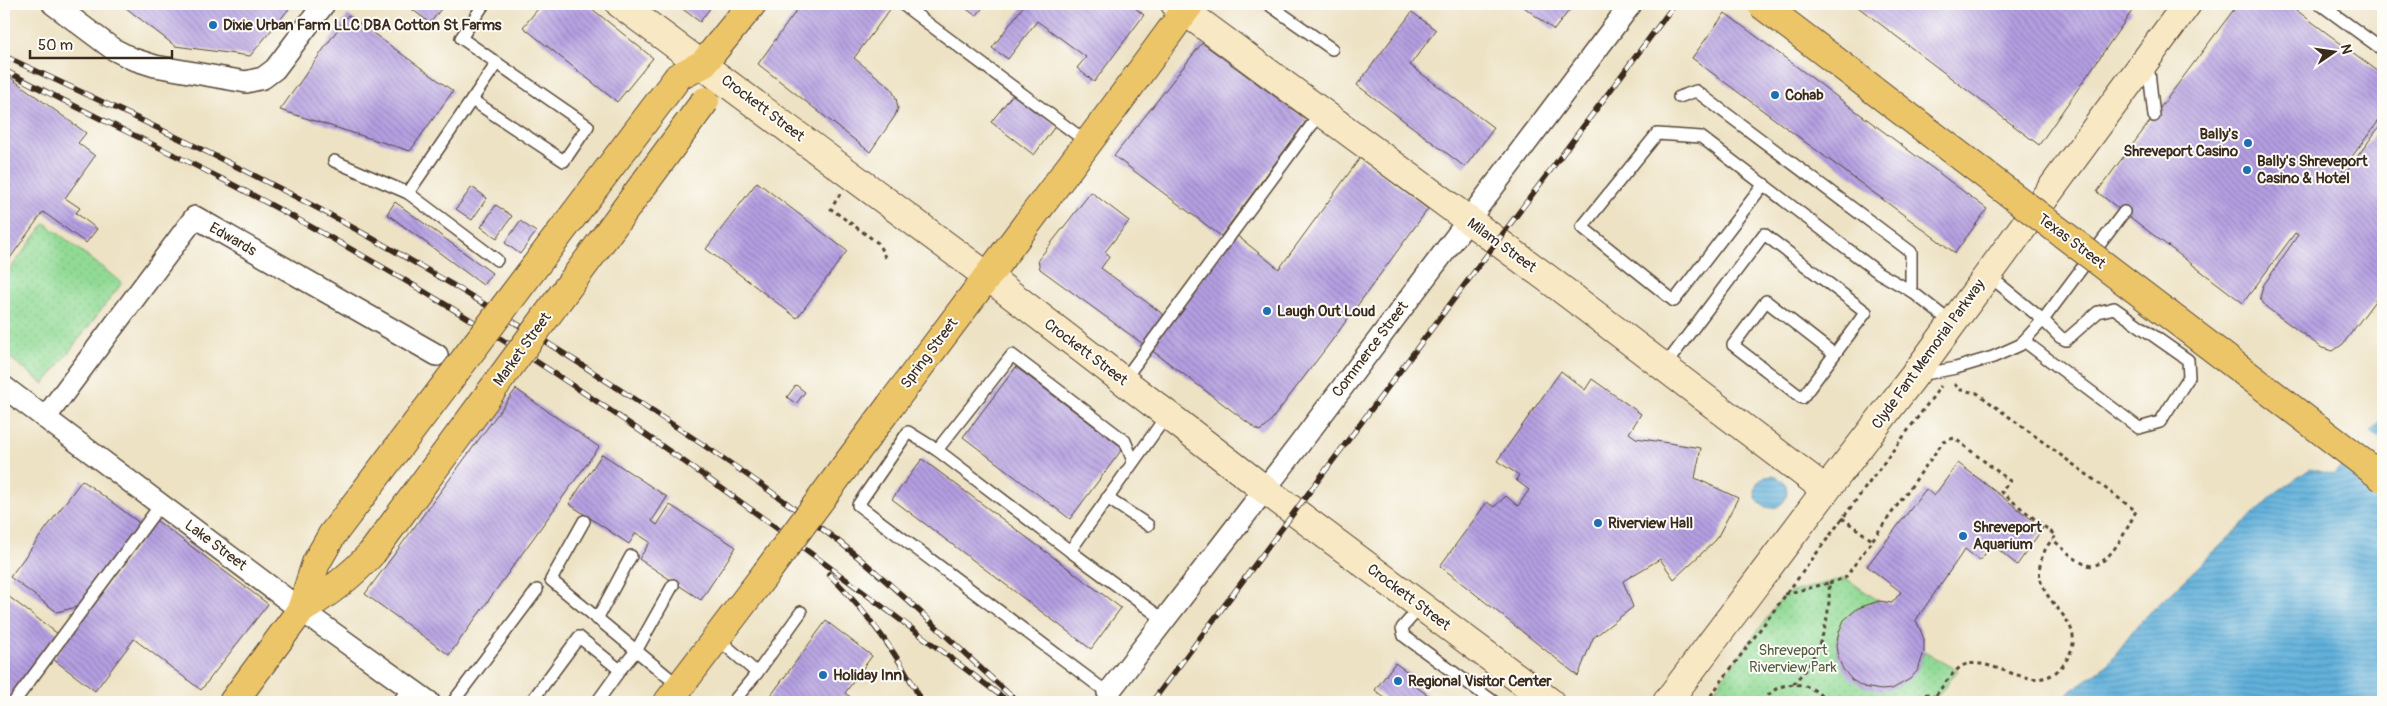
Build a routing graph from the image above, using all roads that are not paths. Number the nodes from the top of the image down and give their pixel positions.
1 (53, 4) edge
2 (324, 4) edge
3 (484, 4) edge
4 (620, 4) edge
5 (752, 4) edge
6 (902, 4) edge
7 (1268, 4) edge
8 (1630, 4) edge
9 (1761, 4) edge
10 (2187, 4) edge
11 (2320, 4) edge
12 (1183, 6) edge
13 (1332, 49) dead end
14 (2383, 50) edge
15 (2148, 58) junction
16 (497, 63) junction
17 (704, 64) junction
18 (1679, 97) dead end
19 (472, 100) junction
20 (1322, 111) junction
21 (2154, 116) dead end
22 (1088, 143) junction
23 (334, 161) dead end
24 (1764, 184) junction
25 (408, 193) junction
26 (2124, 212) dead end
27 (1468, 221) junction
28 (497, 260) dead end
29 (1987, 274) junction
30 (987, 276) junction
31 (1911, 291) junction
32 (2043, 320) junction
33 (1952, 323) junction
34 (2024, 341) junction
35 (1834, 354) junction
36 (437, 355) dead end
37 (1664, 367) junction
38 (1913, 377) junction
39 (1123, 381) junction
40 (4, 387) edge
41 (1167, 415) junction
42 (45, 418) junction
43 (937, 450) junction
44 (1133, 461) junction
45 (2383, 478) edge
46 (1264, 489) junction
47 (1826, 490) junction
48 (1107, 498) junction
49 (162, 504) junction
50 (584, 521) dead end
51 (1148, 526) dead end
52 (1070, 551) junction
53 (631, 556) dead end
54 (673, 586) dead end
55 (537, 590) dead end
56 (1421, 606) junction
57 (301, 610) junction
58 (801, 612) dead end
59 (597, 618) junction
60 (1164, 620) junction
61 (716, 637) junction
62 (636, 651) junction
63 (620, 670) junction
64 (757, 673) junction
65 (1108, 693) joint
66 (673, 694) edge
67 (404, 695) edge
68 (14, 702) edge
69 (233, 702) edge
70 (429, 702) edge
71 (453, 702) edge
72 (531, 702) edge
73 (597, 702) edge
74 (733, 702) edge
75 (1494, 702) edge
76 (1550, 702) edge
77 (1668, 702) edge

1 - 2 street
3 - 16 lane
4 - 17 street, Crockett Street
5 - 17 main road, Market Street
6 - 22 lane
7 - 13 lane
8 - 27 street, Commerce Street
9 - 45 main road, Texas Street, bridge
10 - 15 street, Clyde Fant Memorial Parkway
11 - 14 lane
12 - 20 street, Milam Street
12 - 22 main road, Spring Street
15 - 21 lane
15 - 29 street, Clyde Fant Memorial Parkway
16 - 19 lane
16 - 19 lane
17 - 30 street, Crockett Street
17 - 57 main road, Market Street, bridge
17 - 57 main road, Market Street, bridge
18 - 31 lane
19 - 25 lane
20 - 27 street, Milam Street
20 - 39 lane
22 - 30 main road, Spring Street
23 - 25 lane
24 - 24 lane
24 - 31 lane
25 - 28 lane
26 - 32 lane
27 - 37 street, Milam Street
27 - 46 street, Commerce Street
29 - 32 lane
29 - 33 street, Clyde Fant Memorial Parkway
30 - 39 street, Crockett Street
30 - 61 main road, Spring Street, bridge
31 - 33 lane
32 - 34 lane
32 - 34 lane
33 - 38 street, Clyde Fant Memorial Parkway
34 - 38 lane
35 - 35 lane
35 - 37 lane
36 - 42 street, Edwards
37 - 47 street, Milam Street
38 - 47 street, Clyde Fant Memorial Parkway
39 - 41 street, Crockett Street
40 - 42 street, Lake Street
41 - 44 lane
41 - 46 street, Crockett Street
42 - 49 street, Lake Street
43 - 44 lane
43 - 52 lane
43 - 65 lane
44 - 48 lane
46 - 56 street, Crockett Street
46 - 60 street, Commerce Street
47 - 77 street, Clyde Fant Memorial Parkway
48 - 51 lane
48 - 52 lane
49 - 57 street, Lake Street
49 - 68 lane
50 - 59 lane
52 - 60 lane
53 - 59 lane
54 - 62 lane
55 - 71 lane
56 - 75 lane
56 - 76 street, Crockett Street
57 - 67 street, Lake Street
57 - 69 main road, Market Street
58 - 64 lane
59 - 62 lane
60 - 65 street, Commerce Street
61 - 64 lane
61 - 66 main road, Spring Street
62 - 63 lane
62 - 66 lane
63 - 72 lane
63 - 73 lane
64 - 74 lane
67 - 70 street, Lake Street

